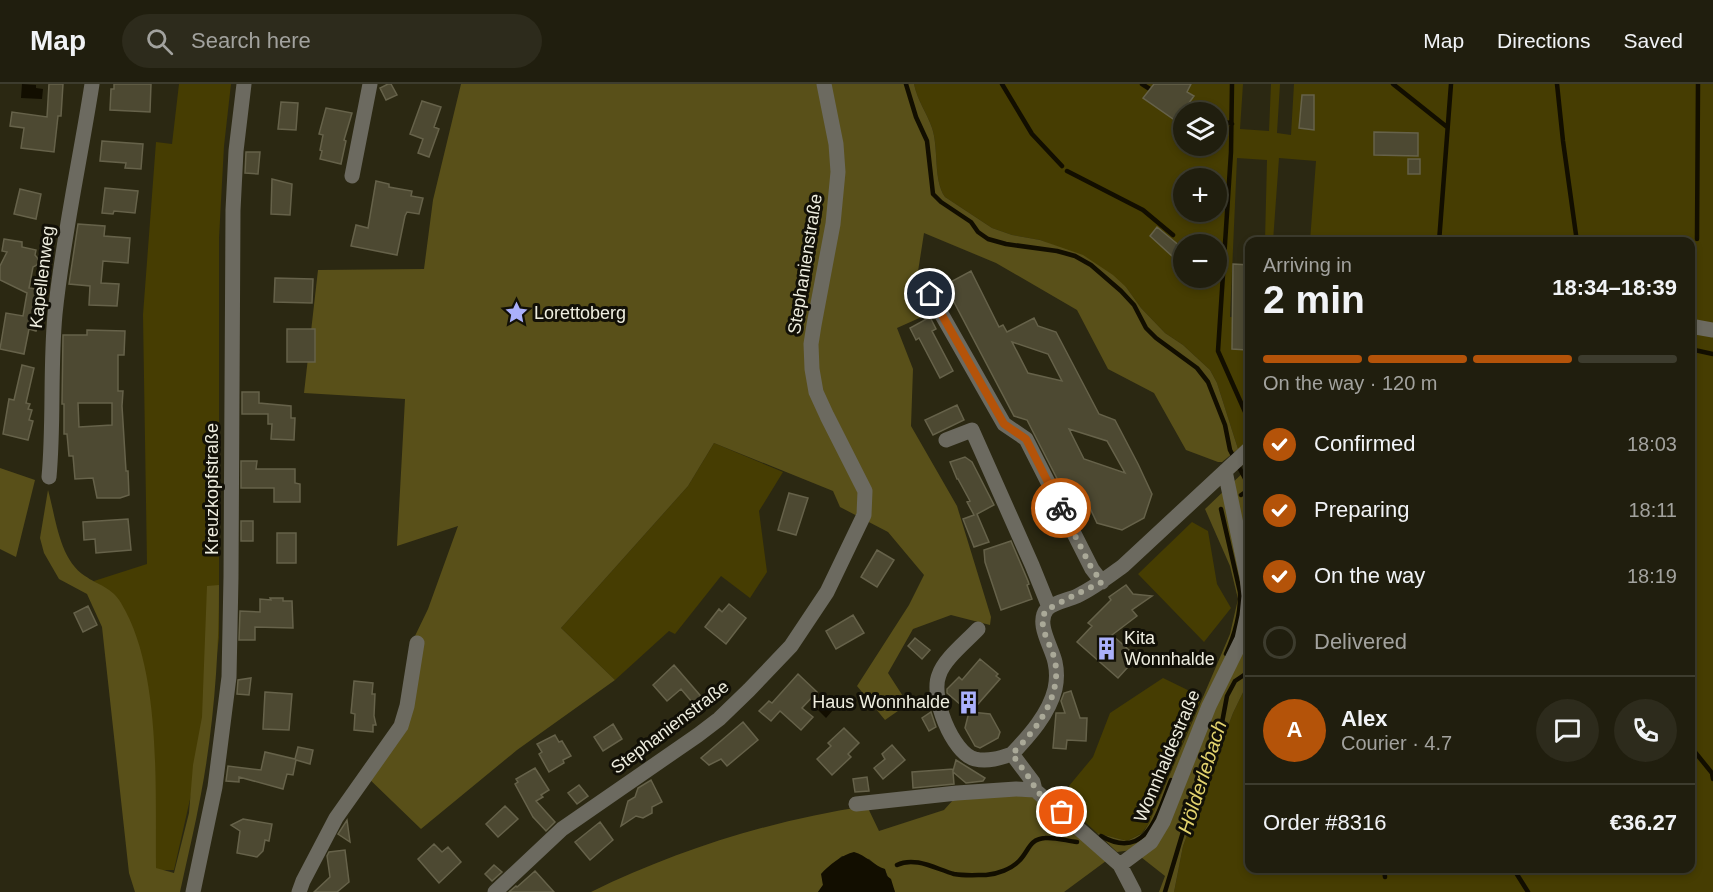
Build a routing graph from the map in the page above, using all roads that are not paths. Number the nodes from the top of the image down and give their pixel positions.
1 (92, 84) edge
2 (244, 84) edge
3 (370, 84) edge
4 (824, 84) edge
5 (352, 176) dead end
6 (930, 294) dead end
7 (1695, 328) edge
8 (1713, 330) edge
9 (946, 440) dead end
10 (1245, 453) edge
11 (1226, 470) junction
12 (49, 477) dead end
13 (1245, 567) edge
14 (1102, 582) junction
15 (1049, 607) junction
16 (1245, 622) edge
17 (978, 629) dead end
18 (417, 643) dead end
19 (1012, 754) junction
20 (1035, 790) junction
21 (856, 804) dead end
22 (1120, 865) junction
23 (301, 886) edge
24 (193, 892) edge
25 (495, 892) edge
26 (1134, 892) edge

1 - 12 street, Kapellenweg
2 - 24 street, Kreuzkopfstraße
3 - 5 street
4 - 25 street, Stephanienstraße
6 - 14 street
7 - 8 street
9 - 15 street
10 - 11 street
11 - 13 street, Wonnhaldestraße
11 - 14 street
14 - 15 street
15 - 19 street
16 - 22 street, Wonnhaldestraße
17 - 19 street
18 - 23 street
19 - 20 street
20 - 21 street
20 - 22 street
22 - 26 street

